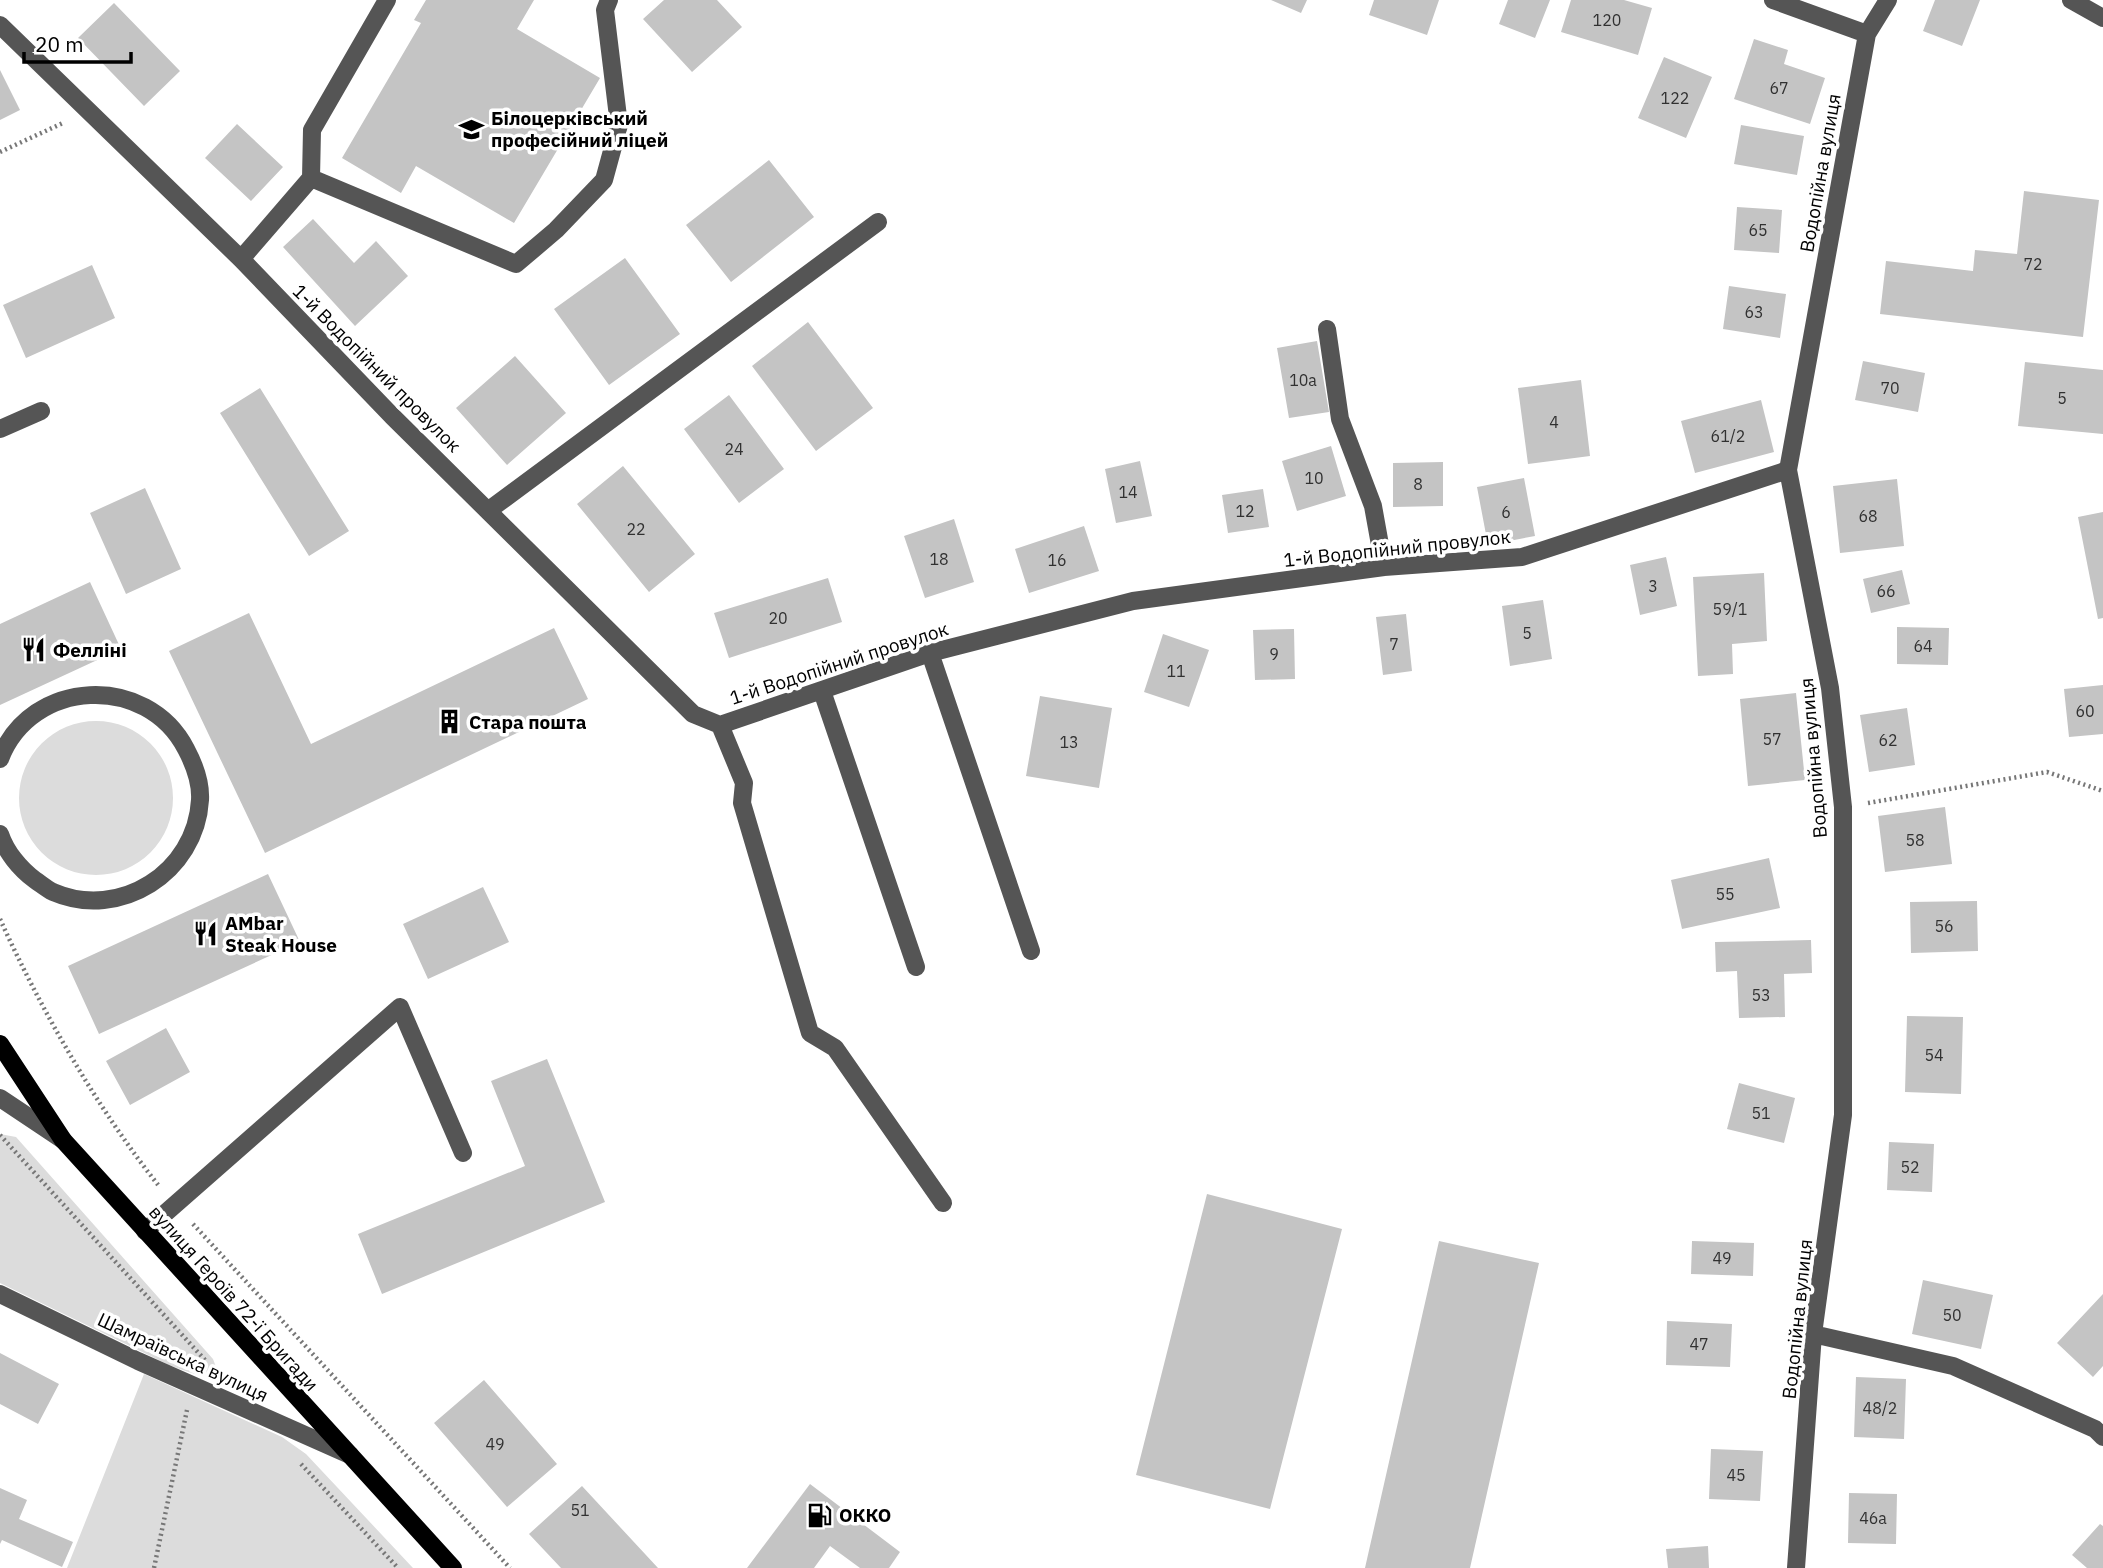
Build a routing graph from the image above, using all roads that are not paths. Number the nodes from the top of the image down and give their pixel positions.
1 (387, 0) edge
2 (609, 0) edge
3 (1773, 0) edge
4 (1888, 0) edge
5 (2071, 0) edge
6 (2103, 18) edge
7 (0, 25) edge
8 (1867, 34) junction
9 (311, 178) junction
10 (878, 222) dead end
11 (241, 259) junction
12 (1327, 329) dead end
13 (41, 411) dead end
14 (0, 429) edge
15 (1788, 470) junction
16 (489, 510) junction
17 (1384, 568) junction
18 (930, 653) junction
19 (822, 691) junction
20 (720, 725) junction
21 (0, 759) edge
22 (1, 842) edge
23 (1031, 951) dead end
24 (916, 967) dead end
25 (0, 1044) edge
26 (0, 1098) edge
27 (63, 1140) junction
28 (463, 1153) dead end
29 (943, 1203) dead end
30 (145, 1231) junction
31 (0, 1294) edge
32 (1813, 1334) junction
33 (2103, 1437) edge
34 (350, 1455) junction
35 (453, 1568) edge
36 (1796, 1568) edge

1 - 9 street
2 - 9 street
3 - 8 street
4 - 8 street, Водопійна вулиця
5 - 6 street
7 - 11 street, 1-й Водопійний провулок
8 - 15 street, Водопійна вулиця
9 - 11 street
10 - 16 street
11 - 16 street, 1-й Водопійний провулок
12 - 17 street
13 - 14 street
15 - 17 street, 1-й Водопійний провулок
15 - 32 street, Водопійна вулиця
16 - 20 street, 1-й Водопійний провулок
17 - 18 street, 1-й Водопійний провулок
18 - 19 street, 1-й Водопійний провулок
18 - 23 street
19 - 20 street, 1-й Водопійний провулок
19 - 24 street
20 - 29 street
21 - 22 street
25 - 27 main road, вулиця Героїв 72-ї Бригади
26 - 27 street
27 - 30 main road, вулиця Героїв 72-ї Бригади
28 - 30 street
30 - 34 main road, вулиця Героїв 72-ї Бригади
31 - 34 street, Шамраївська вулиця
32 - 33 street
32 - 36 street, Водопійна вулиця
34 - 35 main road, вулиця Героїв 72-ї Бригади

